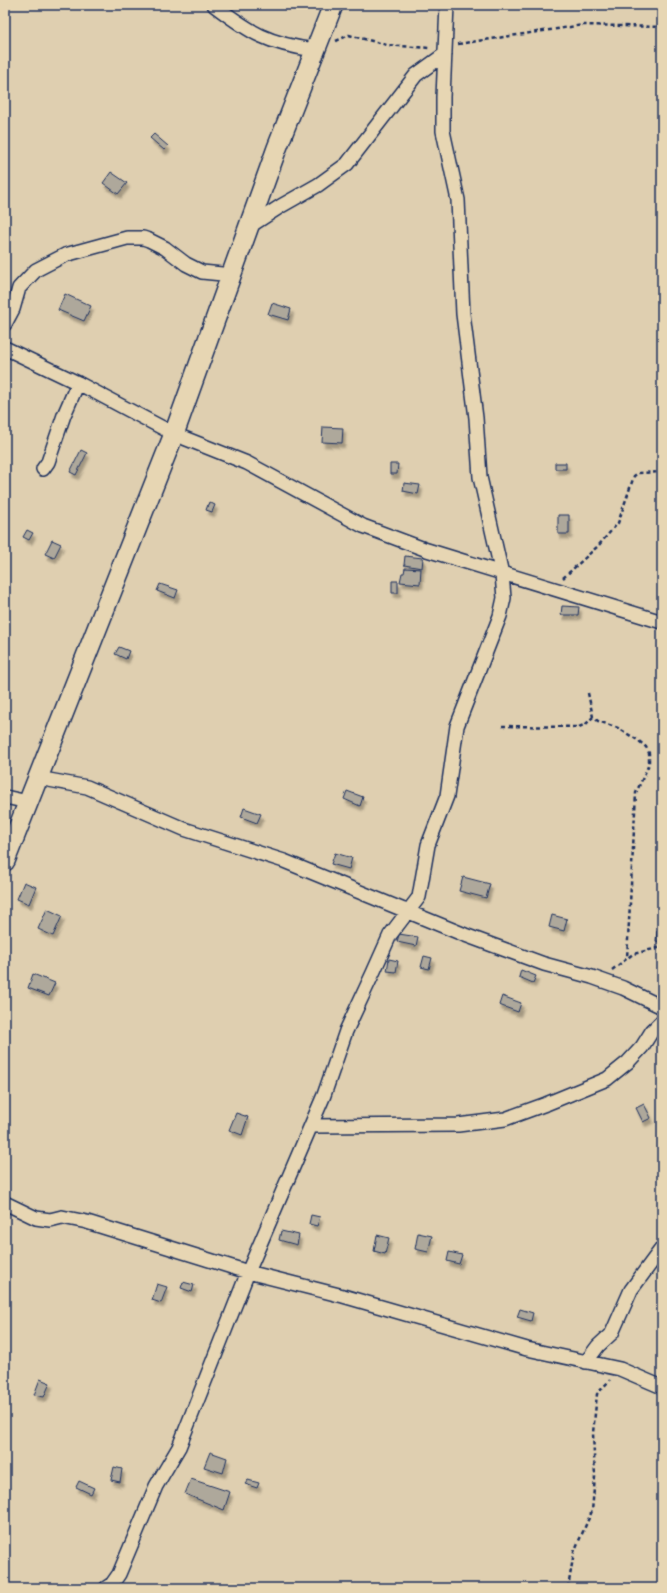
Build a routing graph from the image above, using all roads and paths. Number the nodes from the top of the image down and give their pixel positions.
1 (214, 5) edge
2 (333, 5) edge
3 (447, 5) edge
4 (662, 27) edge
5 (316, 46) junction
6 (445, 51) junction
7 (250, 226) junction
8 (232, 275) junction
9 (5, 324) edge
10 (5, 348) edge
11 (78, 383) junction
12 (174, 434) junction
13 (43, 468) dead end
14 (662, 472) edge
15 (502, 574) junction
16 (553, 588) junction
17 (662, 622) edge
18 (588, 692) dead end
19 (593, 717) junction
20 (502, 726) dead end
21 (38, 778) junction
22 (5, 797) edge
23 (28, 802) junction
24 (5, 861) edge
25 (408, 913) junction
26 (662, 947) edge
27 (627, 958) junction
28 (592, 977) junction
29 (662, 1007) edge
30 (662, 1021) edge
31 (311, 1126) junction
32 (5, 1203) edge
33 (662, 1248) edge
34 (248, 1272) junction
35 (586, 1362) junction
36 (620, 1369) junction
37 (662, 1387) edge
38 (106, 1588) edge
39 (568, 1588) edge

1 - 5 street
2 - 5 main road
3 - 6 street
4 - 6 path
5 - 6 path
5 - 7 main road
6 - 7 street
6 - 15 street
7 - 8 main road
8 - 9 street
8 - 12 main road
10 - 11 street
11 - 12 street
11 - 13 street
12 - 15 street
12 - 21 main road
14 - 16 path
15 - 16 street
15 - 25 street
16 - 17 street
18 - 19 path
19 - 20 path
19 - 27 path
21 - 23 main road
21 - 25 street
22 - 23 street
23 - 24 main road
25 - 28 street
25 - 31 street
26 - 27 path
27 - 28 path
28 - 29 street
30 - 31 street
31 - 34 street
32 - 34 street
33 - 35 street
34 - 35 street
34 - 38 street
35 - 36 street
36 - 37 street
36 - 39 path

